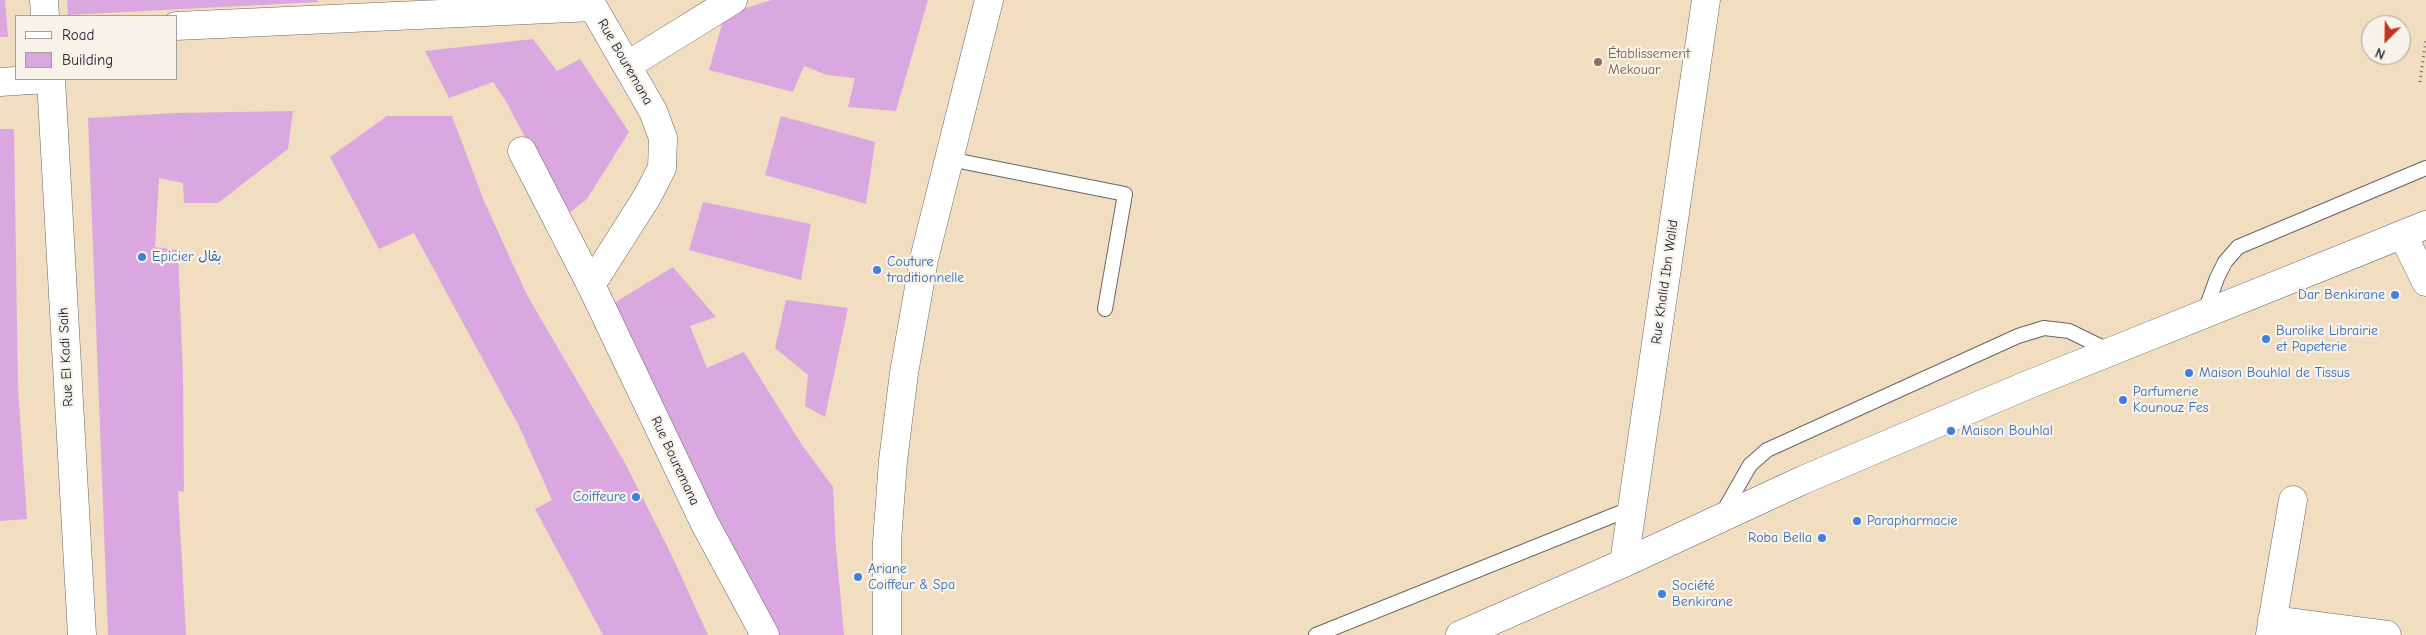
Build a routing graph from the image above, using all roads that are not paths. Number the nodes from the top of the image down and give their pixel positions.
1 (44, 0) edge
2 (733, 0) edge
3 (989, 0) edge
4 (1706, 0) edge
5 (591, 3) edge
6 (45, 15) edge
7 (178, 26) edge
8 (628, 65) junction
9 (31, 80) edge
10 (50, 80) edge
11 (0, 82) edge
12 (522, 151) dead end
13 (949, 159) junction
14 (2426, 168) edge
15 (2415, 230) edge
16 (2426, 282) edge
17 (591, 285) junction
18 (1105, 309) dead end
19 (2204, 314) junction
20 (2111, 352) junction
21 (2293, 500) dead end
22 (1632, 508) junction
23 (1720, 519) junction
24 (1624, 563) junction
25 (2271, 628) edge
26 (82, 635) edge
27 (765, 635) edge
28 (887, 635) edge
29 (1316, 635) edge
30 (1460, 635) edge
31 (2387, 635) edge

1 - 6 street
2 - 8 street
3 - 13 street
4 - 22 street, Rue Khalid Ibn Walid
5 - 7 street
5 - 8 street, Rue Bouremana
8 - 17 street, Rue Bouremana
9 - 11 street
10 - 26 street, Rue El Kadi Saih
12 - 17 street, Rue Bouremana
13 - 18 lane
13 - 28 street
14 - 19 lane
15 - 16 street
15 - 19 street
17 - 27 street, Rue Bouremana
19 - 20 street
20 - 23 street
20 - 23 lane
21 - 25 street
22 - 24 street, Rue Khalid Ibn Walid
22 - 29 lane
23 - 24 street
24 - 30 street
25 - 31 street

